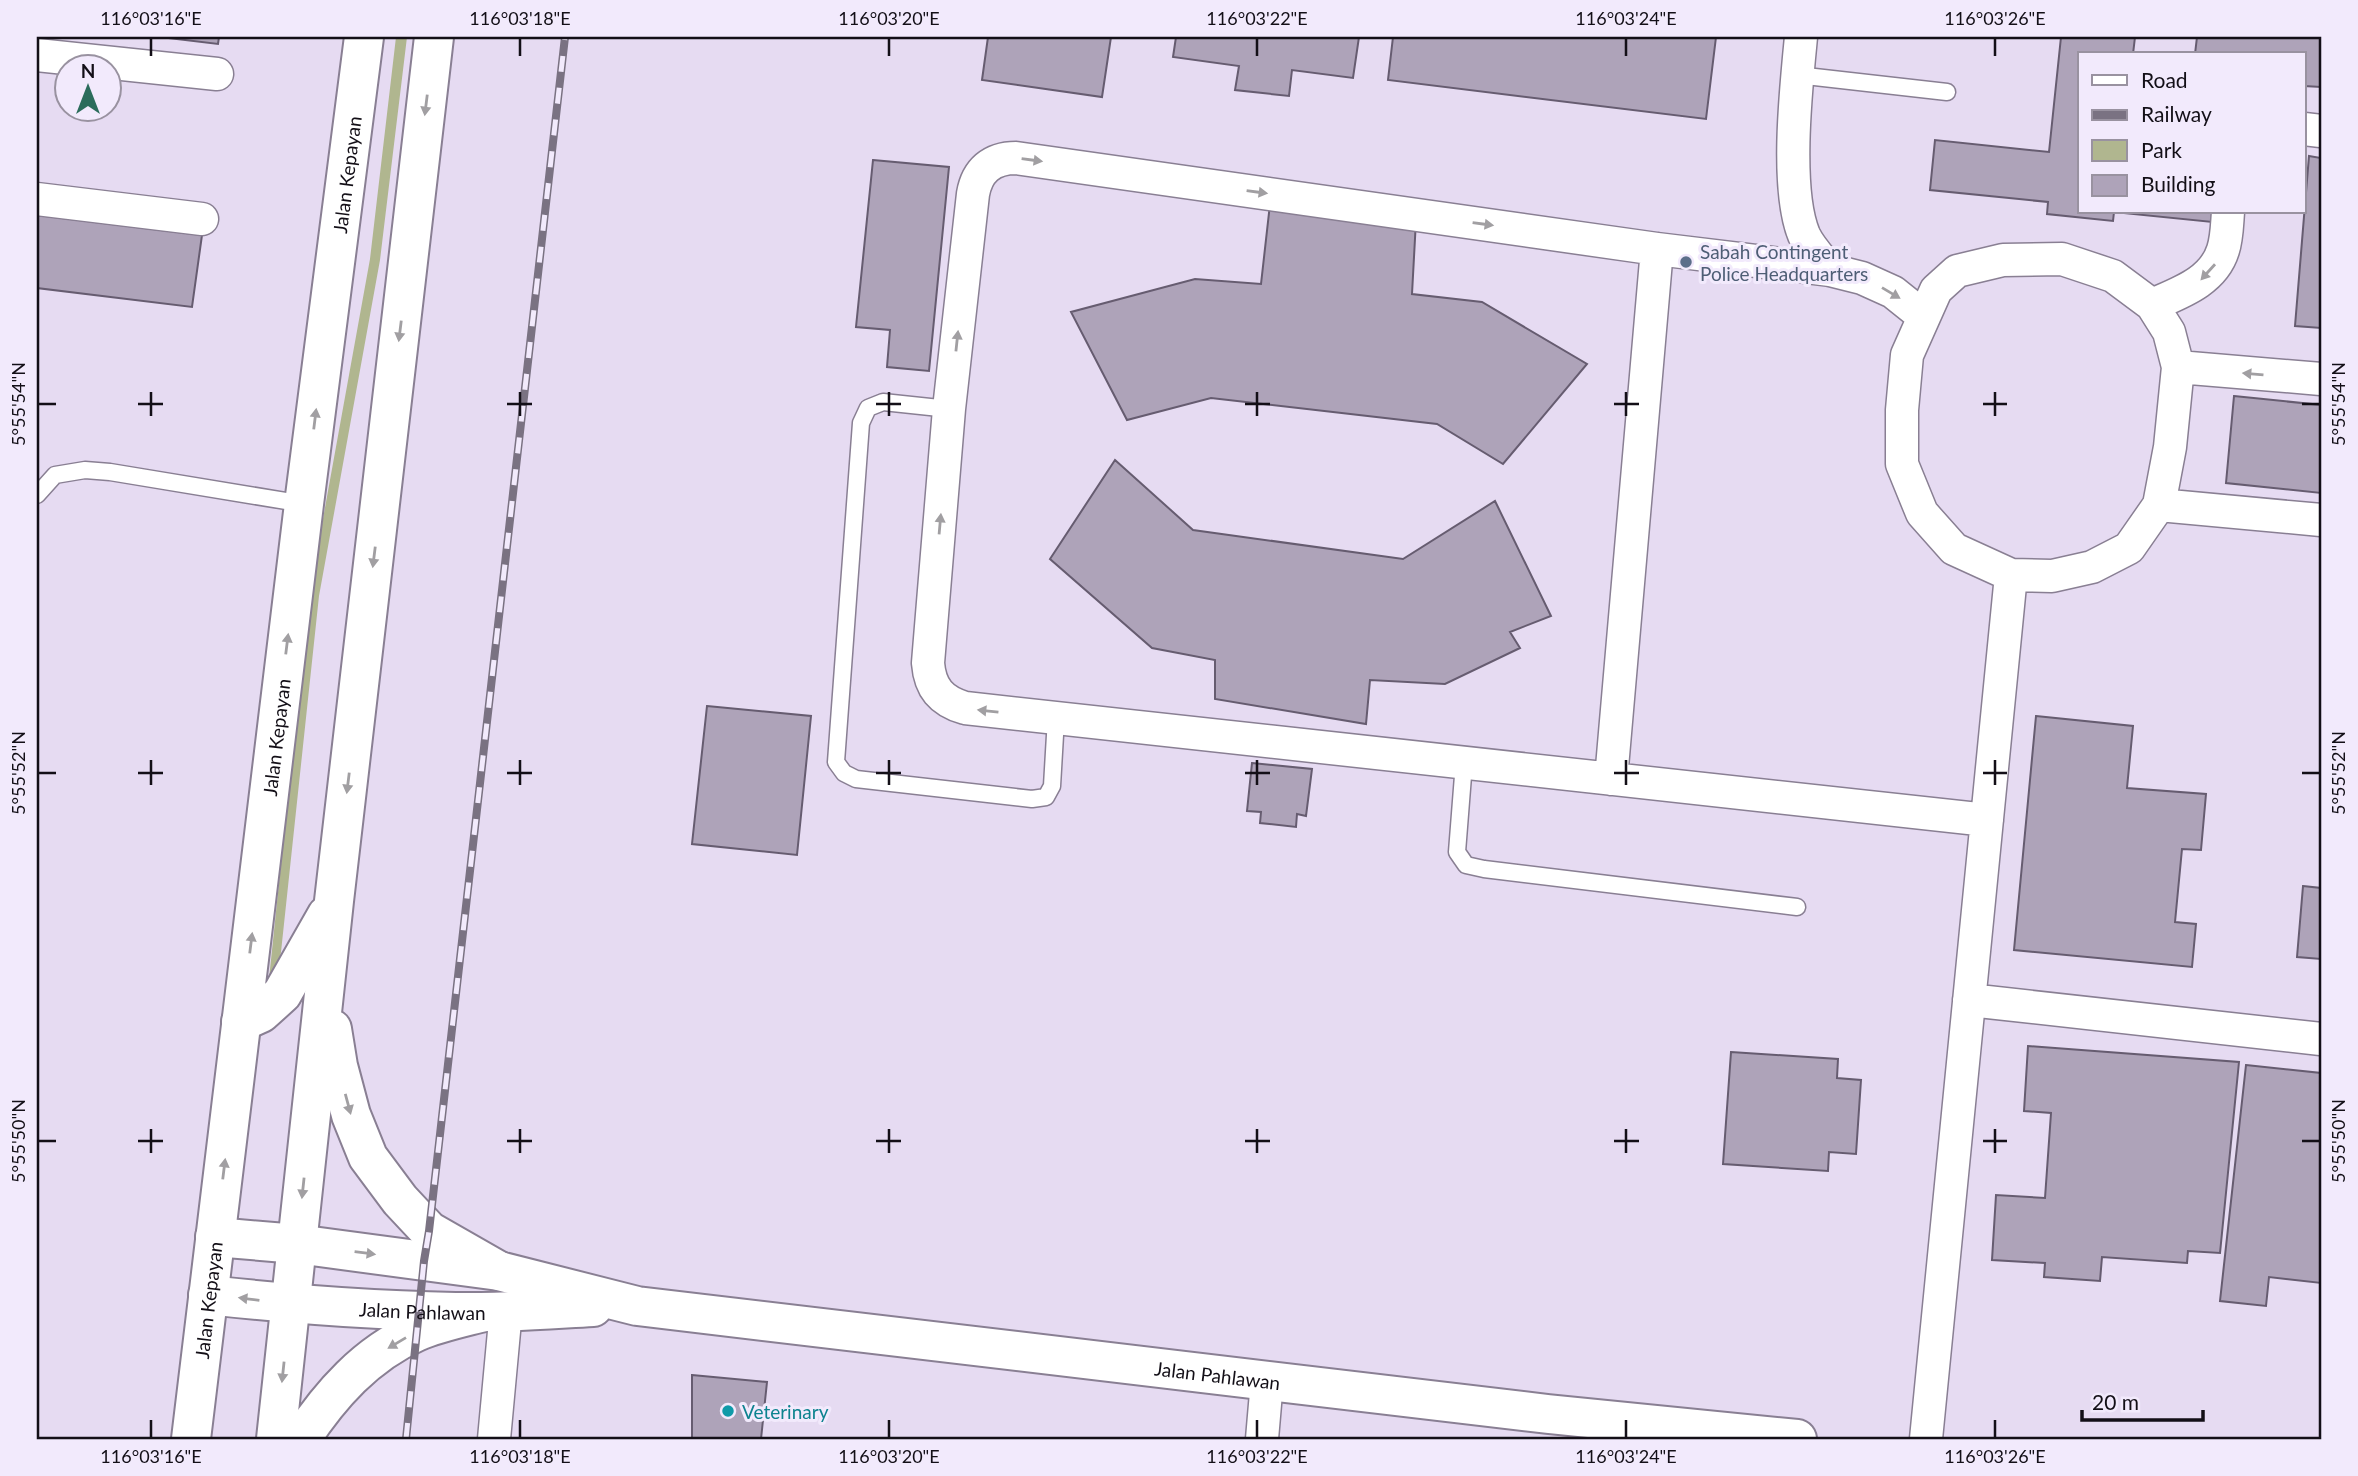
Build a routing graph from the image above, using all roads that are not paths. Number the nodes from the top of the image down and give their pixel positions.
1 (364, 37) edge
2 (434, 37) edge
3 (1801, 37) edge
4 (37, 55) edge
5 (218, 74) dead end
6 (1797, 75) junction
7 (1947, 92) dead end
8 (37, 199) edge
9 (2228, 214) edge
10 (202, 219) dead end
11 (1657, 249) junction
12 (1830, 270) junction
13 (2152, 305) junction
14 (1923, 316) junction
15 (2178, 367) junction
16 (2321, 379) edge
17 (949, 409) junction
18 (37, 495) edge
19 (304, 504) junction
20 (2159, 505) junction
21 (2321, 520) edge
22 (2011, 575) junction
23 (1056, 718) junction
24 (1464, 763) junction
25 (1611, 779) junction
26 (1987, 820) junction
27 (334, 901) junction
28 (1797, 906) dead end
29 (325, 989) junction
30 (1969, 1000) junction
31 (241, 1022) junction
32 (2321, 1039) edge
33 (215, 1237) junction
34 (297, 1244) junction
35 (499, 1271) junction
36 (208, 1294) junction
37 (290, 1304) junction
38 (637, 1306) junction
39 (495, 1311) junction
40 (1267, 1381) junction
41 (191, 1439) edge
42 (276, 1439) edge
43 (301, 1439) edge
44 (494, 1439) edge
45 (1262, 1439) edge
46 (1787, 1439) edge
47 (1926, 1439) edge

19 -> 1 main road, Jalan Kepayan
2 -> 27 main road
3 - 6 street
4 - 5 street
6 - 7 lane
6 - 12 street
8 - 10 street
9 -> 13 street
11 - 12 street
17 -> 11 street
11 - 25 street
12 -> 14 street
13 - 14 street
13 - 15 street
14 - 22 street
16 -> 15 street
15 - 20 street
23 -> 17 street
17 - 23 lane
18 - 19 lane
31 -> 19 main road, Jalan Kepayan
20 - 21 street
20 - 22 street
22 - 26 street
23 - 24 street
24 - 25 street
24 - 28 lane
25 - 26 street
26 - 30 street
27 - 29 main road
27 - 31 main road
29 -> 34 main road
29 -> 35 main road
30 - 32 street
30 - 47 street
33 -> 31 main road, Jalan Kepayan
33 - 34 main road, Jalan Pahlawan
33 - 36 main road, Jalan Kepayan
34 -> 35 main road, Jalan Pahlawan
34 - 37 main road
35 - 38 main road, Jalan Pahlawan
37 -> 36 main road, Jalan Pahlawan
36 - 41 main road, Jalan Kepayan
37 - 39 main road, Jalan Pahlawan
37 -> 42 main road
38 - 39 main road, Jalan Pahlawan
38 - 40 main road, Jalan Pahlawan
39 -> 43 main road
39 - 44 street
40 - 45 street
40 - 46 main road, Jalan Pahlawan

